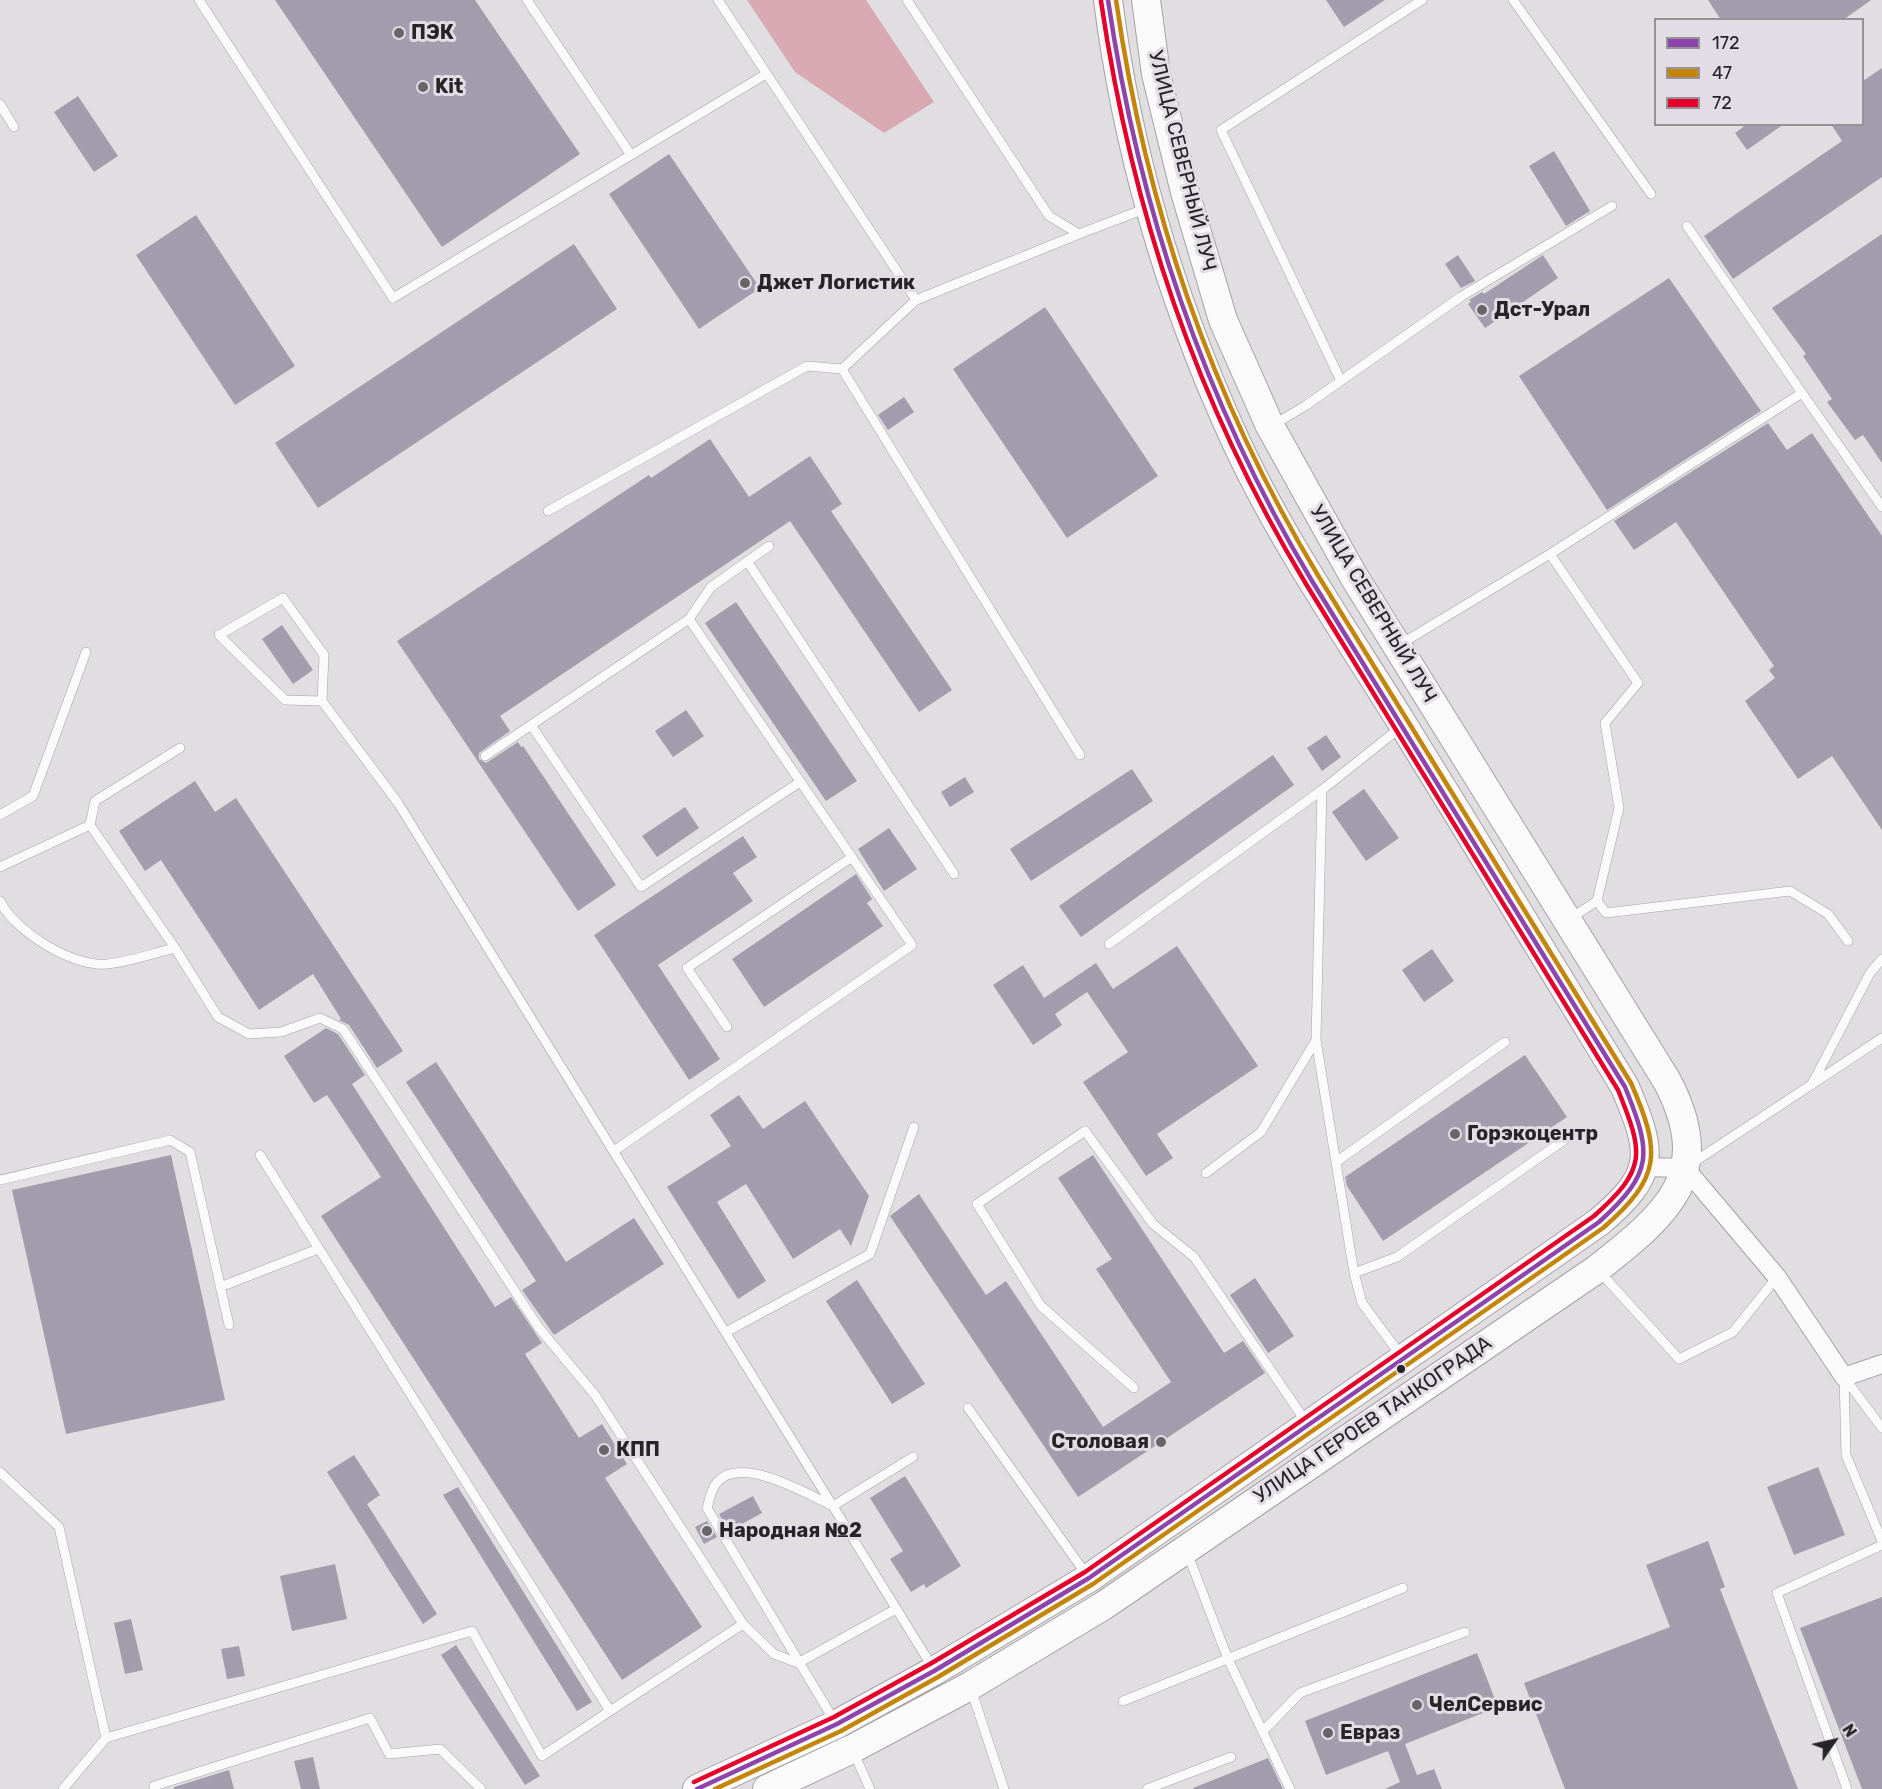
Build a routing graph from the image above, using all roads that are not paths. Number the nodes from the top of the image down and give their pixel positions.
1 (199, 0) edge
2 (528, 0) edge
3 (718, 0) edge
4 (907, 0) edge
5 (1108, 0) edge
6 (1146, 0) edge
7 (1422, 0) edge
8 (1513, 0) edge
9 (766, 74) junction
10 (0, 104) edge
11 (14, 127) dead end
12 (631, 155) junction
13 (1651, 194) dead end
14 (1612, 206) dead end
15 (1150, 207) junction
16 (1687, 226) dead end
17 (1079, 234) junction
18 (916, 300) junction
19 (842, 369) junction
20 (1341, 381) junction
21 (1802, 393) junction
22 (1270, 426) junction
23 (1882, 507) edge
24 (548, 511) dead end
25 (769, 546) dead end
26 (1550, 554) junction
27 (747, 561) junction
28 (689, 619) junction
29 (1397, 646) junction
30 (86, 652) dead end
31 (322, 701) junction
32 (1403, 725) junction
33 (531, 726) junction
34 (180, 748) dead end
35 (1080, 755) dead end
36 (485, 756) dead end
37 (800, 782) junction
38 (1322, 790) junction
39 (0, 815) edge
40 (90, 825) junction
41 (852, 857) junction
42 (0, 867) edge
43 (954, 874) dead end
44 (1597, 900) junction
45 (0, 902) edge
46 (1566, 921) junction
47 (1848, 941) dead end
48 (1109, 944) dead end
49 (175, 948) junction
50 (1882, 959) edge
51 (727, 1027) dead end
52 (1882, 1038) edge
53 (1316, 1040) junction
54 (1505, 1042) dead end
55 (1811, 1086) junction
56 (914, 1127) dead end
57 (1567, 1138) dead end
58 (614, 1151) junction
59 (260, 1155) dead end
60 (1336, 1162) junction
61 (1645, 1167) junction
62 (1686, 1168) junction
63 (1206, 1173) dead end
64 (0, 1180) edge
65 (318, 1248) junction
66 (1597, 1269) junction
67 (1354, 1273) junction
68 (1777, 1277) junction
69 (220, 1287) junction
70 (229, 1325) dead end
71 (726, 1332) junction
72 (1403, 1359) junction
73 (1882, 1364) edge
74 (1844, 1377) junction
75 (1134, 1388) dead end
76 (968, 1408) dead end
77 (1308, 1425) junction
78 (1882, 1428) edge
79 (913, 1457) dead end
80 (0, 1472) edge
81 (833, 1506) junction
82 (1882, 1540) edge
83 (1882, 1545) edge
84 (1185, 1548) junction
85 (1089, 1578) junction
86 (1403, 1588) dead end
87 (896, 1610) junction
88 (743, 1624) junction
89 (1465, 1632) dead end
90 (1228, 1659) junction
91 (798, 1663) junction
92 (934, 1671) junction
93 (970, 1686) junction
94 (1123, 1701) dead end
95 (610, 1711) junction
96 (837, 1724) junction
97 (1263, 1731) junction
98 (106, 1738) junction
99 (852, 1749) junction
100 (1231, 1757) dead end
101 (63, 1789) edge
102 (154, 1789) edge
103 (481, 1789) edge
104 (697, 1789) edge
105 (767, 1789) edge
106 (870, 1789) edge
107 (1004, 1789) edge
108 (1147, 1789) edge
109 (1290, 1789) edge
110 (1848, 1789) edge

1 - 12 lane
2 - 12 lane
3 - 9 lane
4 - 17 lane
5 - 15 main road, УЛИЦА СЕВЕРНЫЙ ЛУЧ
6 - 22 main road, УЛИЦА СЕВЕРНЫЙ ЛУЧ
7 - 20 lane
8 - 13 lane
9 - 12 lane
9 - 18 lane
10 - 11 lane
14 - 20 lane
15 - 17 lane
15 - 32 main road, УЛИЦА СЕВЕРНЫЙ ЛУЧ
16 - 21 lane
17 - 18 lane
18 - 19 lane
19 - 24 lane
19 - 35 lane
20 - 22 lane
21 - 23 lane
21 - 26 lane
22 - 29 main road, УЛИЦА СЕВЕРНЫЙ ЛУЧ
25 - 27 lane
26 - 29 lane
26 - 44 lane
27 - 28 lane
27 - 43 lane
28 - 33 lane
28 - 37 lane
29 - 46 main road, УЛИЦА СЕВЕРНЫЙ ЛУЧ
30 - 39 lane
31 - 31 lane
31 - 58 lane
32 - 38 lane
32 - 61 main road, УЛИЦА СЕВЕРНЫЙ ЛУЧ
33 - 36 lane
33 - 37 lane
34 - 40 lane
37 - 41 lane
38 - 48 lane
38 - 53 lane
40 - 42 lane
40 - 49 lane
41 - 51 lane
41 - 58 lane
44 - 46 lane
44 - 47 lane
45 - 49 lane
46 - 62 main road, УЛИЦА СЕВЕРНЫЙ ЛУЧ
49 - 88 lane
50 - 55 lane
52 - 55 lane
53 - 60 lane
53 - 63 lane
54 - 60 lane
55 - 62 lane
56 - 71 lane
57 - 67 lane
58 - 71 lane
59 - 65 lane
60 - 67 lane
61 - 62 street
61 - 72 main road, УЛИЦА ГЕРОЕВ ТАНКОГРАДА
62 - 66 main road, УЛИЦА ГЕРОЕВ ТАНКОГРАДА
62 - 68 street
64 - 69 lane
65 - 69 lane
65 - 95 lane
66 - 68 lane
66 - 84 main road, УЛИЦА ГЕРОЕВ ТАНКОГРАДА
67 - 72 lane
68 - 74 street
69 - 70 lane
71 - 81 lane
72 - 77 main road, УЛИЦА ГЕРОЕВ ТАНКОГРАДА
73 - 74 street
74 - 78 lane
74 - 82 lane
75 - 77 lane
76 - 85 lane
77 - 85 main road, УЛИЦА ГЕРОЕВ ТАНКОГРАДА
79 - 81 lane
80 - 98 lane
81 - 87 lane
81 - 91 lane
83 - 110 lane
84 - 90 lane
84 - 93 main road, УЛИЦА ГЕРОЕВ ТАНКОГРАДА
85 - 92 main road, УЛИЦА ГЕРОЕВ ТАНКОГРАДА
86 - 90 lane
87 - 91 lane
87 - 92 lane
88 - 91 lane
88 - 95 lane
89 - 97 lane
90 - 94 lane
90 - 97 lane
91 - 96 lane
92 - 96 main road, УЛИЦА ГЕРОЕВ ТАНКОГРАДА
93 - 99 main road, УЛИЦА ГЕРОЕВ ТАНКОГРАДА
93 - 107 lane
95 - 98 lane
96 - 104 main road, УЛИЦА ГЕРОЕВ ТАНКОГРАДА
97 - 109 lane
98 - 101 lane
99 - 105 main road, УЛИЦА ГЕРОЕВ ТАНКОГРАДА
99 - 106 lane
100 - 108 lane
102 - 103 lane

